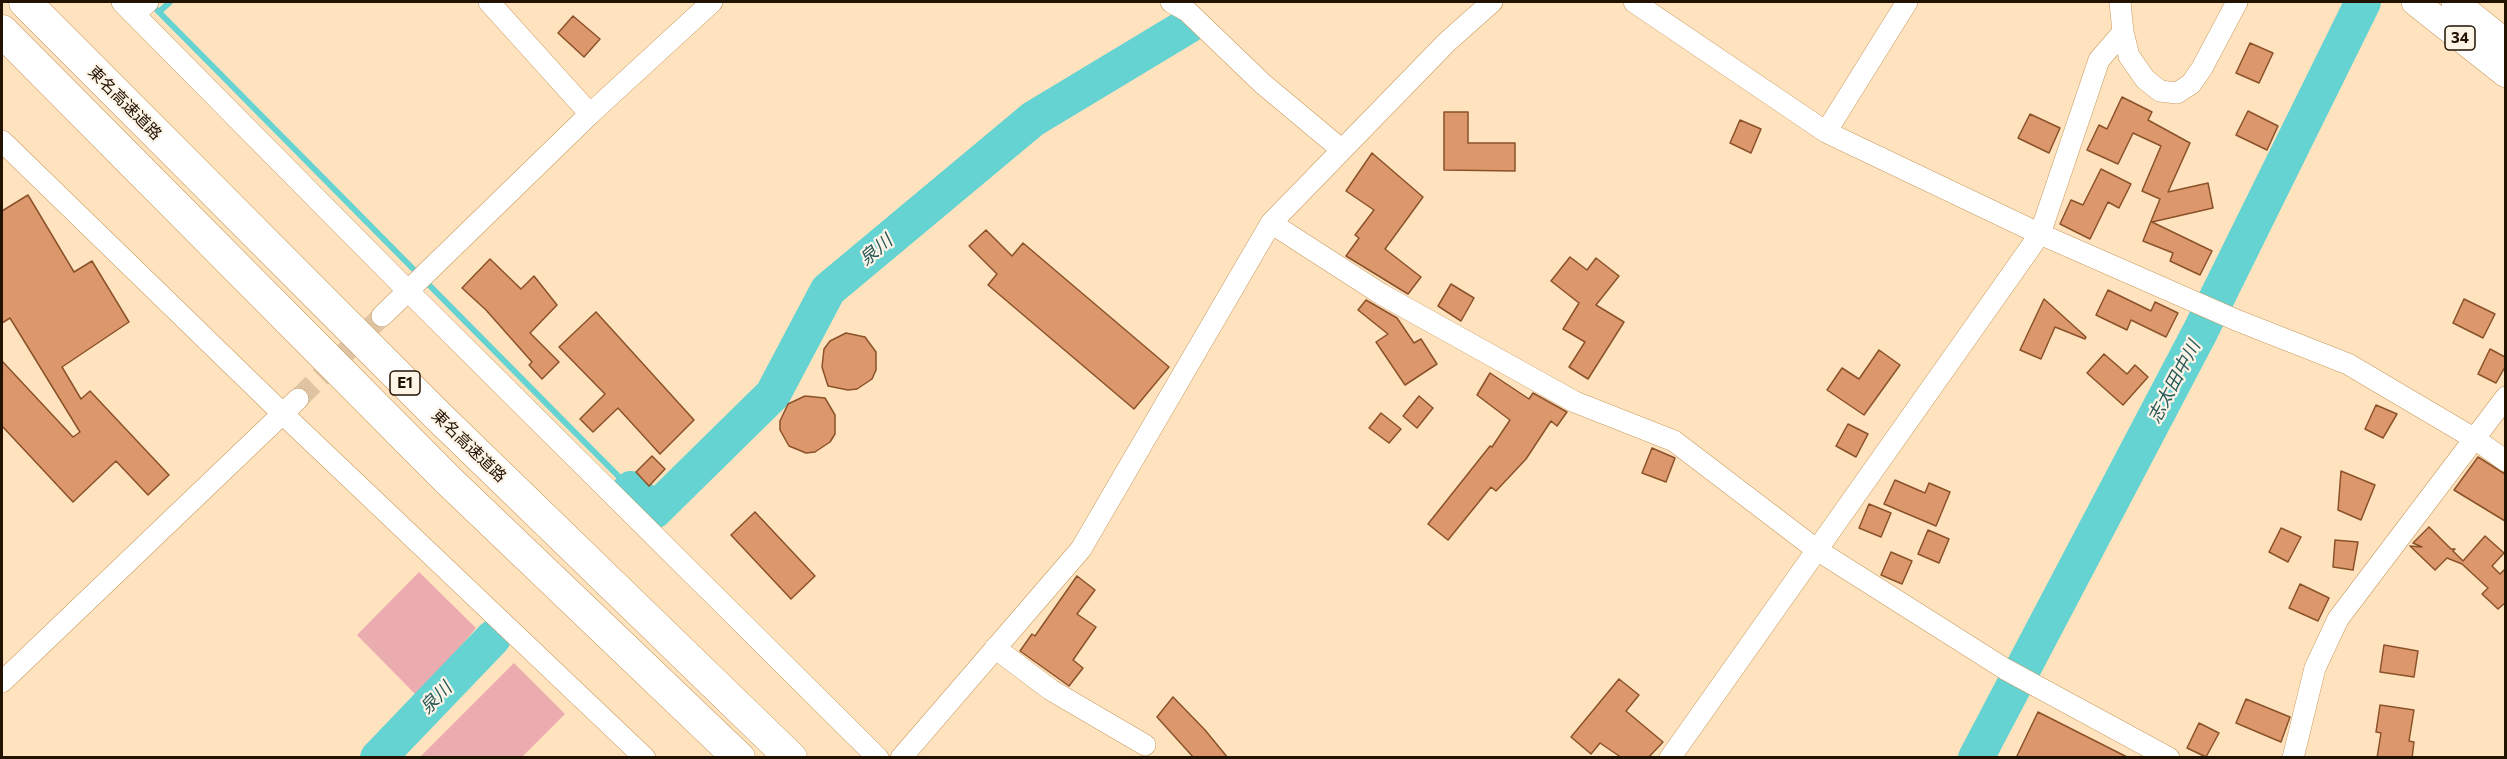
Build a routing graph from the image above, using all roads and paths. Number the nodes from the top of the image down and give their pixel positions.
1 (26, 2) edge
2 (489, 2) edge
3 (712, 2) edge
4 (1171, 2) edge
5 (1492, 2) edge
6 (1634, 2) edge
7 (1907, 2) edge
8 (2120, 2) edge
9 (2237, 2) edge
10 (2415, 2) edge
11 (2455, 2) edge
12 (134, 6) edge
13 (2, 31) edge
14 (2123, 32) junction
15 (2505, 43) edge
16 (2505, 74) edge
17 (590, 114) junction
18 (1826, 132) junction
19 (2, 141) edge
20 (1342, 150) junction
21 (1271, 223) junction
22 (2040, 234) junction
23 (416, 282) junction
24 (382, 316) tunnel mouth
25 (2505, 397) edge
26 (298, 399) tunnel mouth
27 (283, 414) junction
28 (2475, 439) junction
29 (2505, 461) edge
30 (1817, 550) junction
31 (995, 648) junction
32 (2, 682) edge
33 (1145, 745) dead end
34 (645, 758) edge
35 (739, 758) edge
36 (791, 758) edge
37 (878, 758) edge
38 (901, 758) edge
39 (1670, 758) edge
40 (2169, 758) edge
41 (2293, 758) edge

1 - 36 highway, 東名高速道路 / E1
2 - 17 street
3 - 17 street
4 - 20 street
5 - 20 street
6 - 18 street
7 - 18 street
8 - 14 street
9 - 14 street
10 - 16 main road, 34
11 - 15 main road, 34
12 - 23 street
13 - 35 highway, E1
14 - 22 street
17 - 23 street
18 - 22 street
19 - 27 street
20 - 21 street
21 - 30 street
21 - 31 street
22 - 28 street
22 - 30 street
23 - 24 street
23 - 37 street
25 - 28 street
26 - 27 street
27 - 32 street
27 - 34 street
28 - 29 street
28 - 41 street
30 - 39 street
30 - 40 street
31 - 33 street
31 - 38 street

